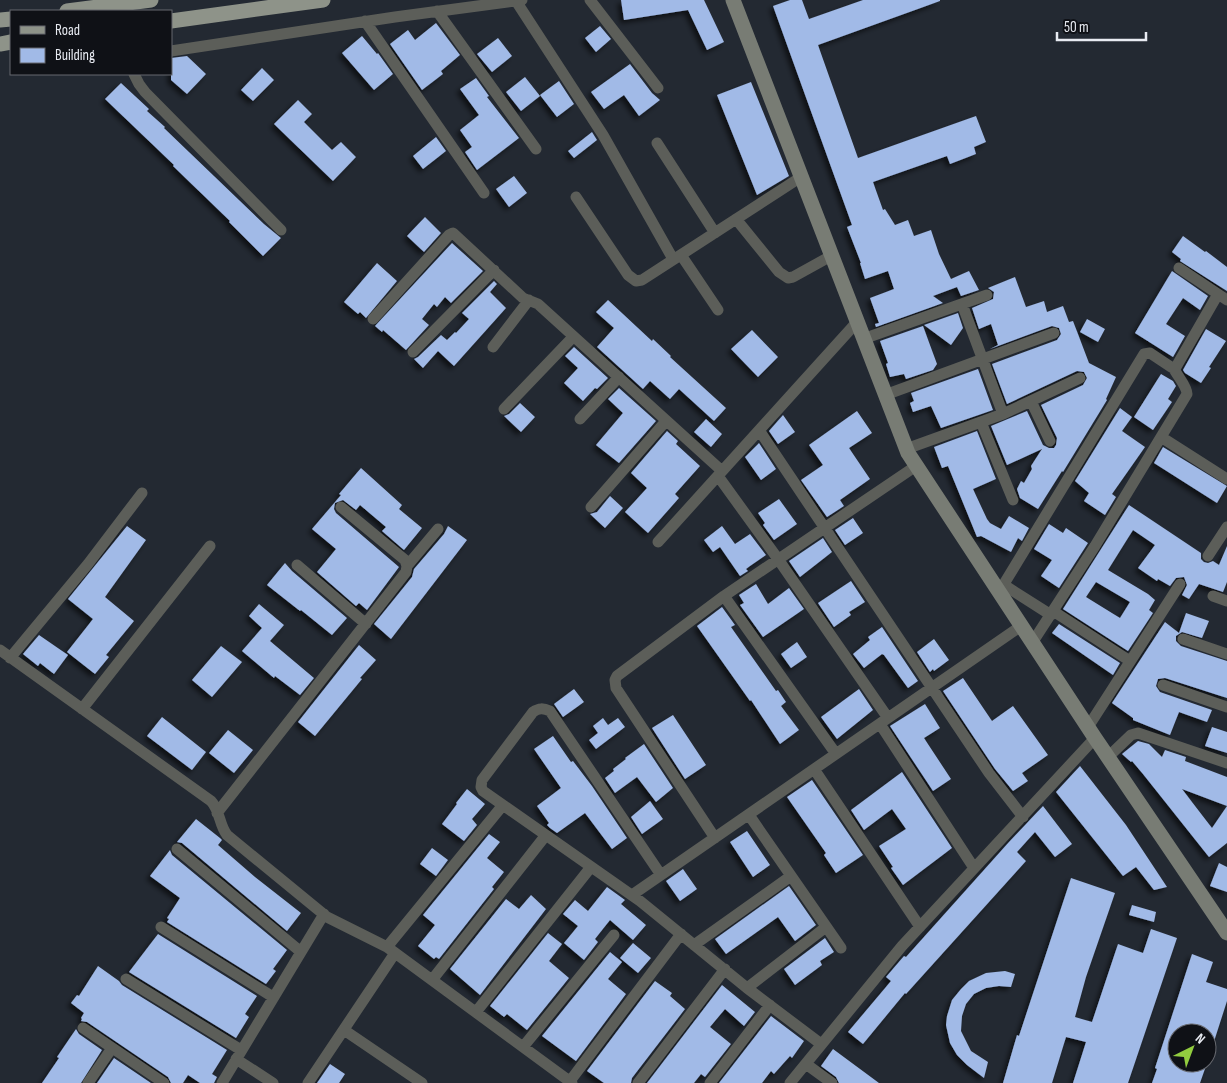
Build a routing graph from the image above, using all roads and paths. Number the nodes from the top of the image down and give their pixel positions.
1 (150, 0) edge
2 (323, 0) edge
3 (519, 0) edge
4 (590, 0) edge
5 (732, 0) edge
6 (75, 10) edge
7 (437, 11) junction
8 (172, 21) edge
9 (364, 21) junction
10 (172, 51) edge
11 (134, 75) edge
12 (658, 88) dead end
13 (657, 143) dead end
14 (536, 149) dead end
15 (801, 177) junction
16 (484, 193) dead end
17 (576, 197) dead end
18 (736, 219) junction
19 (281, 230) dead end
20 (715, 233) junction
21 (831, 256) junction
22 (677, 257) junction
23 (1179, 268) dead end
24 (494, 270) junction
25 (988, 295) dead end
26 (1222, 297) edge
27 (529, 300) junction
28 (962, 304) junction
29 (718, 310) dead end
30 (373, 319) dead end
31 (857, 322) junction
32 (1054, 333) dead end
33 (573, 337) junction
34 (863, 338) junction
35 (493, 347) dead end
36 (413, 352) dead end
37 (983, 359) junction
38 (1174, 367) junction
39 (618, 377) junction
40 (1080, 378) dead end
41 (885, 395) junction
42 (1030, 401) junction
43 (504, 409) dead end
44 (1003, 414) junction
45 (580, 419) dead end
46 (666, 421) junction
47 (982, 422) junction
48 (759, 430) junction
49 (1161, 437) junction
50 (1050, 440) dead end
51 (906, 449) junction
52 (916, 466) junction
53 (720, 473) junction
54 (1227, 479) edge
55 (142, 493) dead end
56 (1013, 500) dead end
57 (341, 507) dead end
58 (591, 507) dead end
59 (824, 527) junction
60 (1227, 527) edge
61 (438, 529) dead end
62 (658, 542) dead end
63 (210, 546) dead end
64 (1208, 556) dead end
65 (778, 558) junction
66 (297, 565) dead end
67 (407, 566) junction
68 (1180, 584) dead end
69 (1001, 588) junction
70 (724, 596) junction
71 (1213, 596) dead end
72 (1227, 601) edge
73 (1052, 613) junction
74 (366, 624) junction
75 (1021, 626) junction
76 (1183, 639) dead end
77 (1032, 643) junction
78 (0, 650) edge
79 (1227, 654) edge
80 (10, 658) junction
81 (1130, 661) junction
82 (1163, 685) dead end
83 (933, 687) junction
84 (1227, 707) edge
85 (82, 709) junction
86 (884, 721) junction
87 (1091, 732) junction
88 (836, 754) junction
89 (1108, 757) junction
90 (1227, 763) edge
91 (814, 770) junction
92 (503, 805) junction
93 (217, 813) junction
94 (749, 815) junction
95 (1022, 817) junction
96 (546, 835) junction
97 (715, 838) junction
98 (177, 848) dead end
99 (591, 866) junction
100 (974, 868) junction
101 (662, 875) junction
102 (791, 876) junction
103 (632, 896) junction
104 (324, 914) junction
105 (161, 927) dead end
106 (826, 927) junction
107 (920, 927) junction
108 (1227, 933) edge
109 (681, 934) junction
110 (614, 935) dead end
111 (694, 945) junction
112 (841, 948) dead end
113 (392, 950) junction
114 (301, 952) junction
115 (725, 969) junction
116 (126, 979) dead end
117 (432, 980) junction
118 (747, 988) junction
119 (273, 997) junction
120 (770, 1005) junction
121 (476, 1012) junction
122 (83, 1028) dead end
123 (344, 1030) junction
124 (821, 1044) junction
125 (523, 1047) junction
126 (112, 1048) junction
127 (239, 1054) junction
128 (806, 1064) junction
129 (147, 1078) edge
130 (571, 1082) edge
131 (88, 1083) edge
132 (164, 1083) edge
133 (222, 1083) edge
134 (274, 1083) edge
135 (308, 1083) edge
136 (422, 1083) edge
137 (638, 1083) edge
138 (710, 1083) edge
139 (790, 1083) edge
140 (832, 1083) edge

1 - 6 main road
2 - 8 main road
3 - 7 street
3 - 22 street
4 - 12 street
5 - 15 street
7 - 9 street
7 - 14 street
9 - 10 street
9 - 16 street
11 - 19 street
13 - 20 street
15 - 18 street
15 - 21 street
17 - 22 street
18 - 20 street
18 - 21 street
20 - 22 street
21 - 31 street
22 - 29 street
23 - 26 street
24 - 27 street
24 - 30 street
24 - 36 street
25 - 28 street
26 - 38 street
27 - 33 street
27 - 35 street
28 - 34 street
28 - 37 street
31 - 34 street
31 - 48 street
32 - 37 street
33 - 39 street
33 - 43 street
34 - 41 street
37 - 41 street
37 - 44 street
38 - 49 street
38 - 69 street
39 - 45 street
39 - 46 street
40 - 42 street
41 - 51 street
42 - 44 street
42 - 50 street
44 - 47 street
46 - 53 street
46 - 58 street
47 - 51 street
47 - 56 street
48 - 53 street
48 - 59 street
49 - 54 street
49 - 73 street
51 - 52 street
52 - 59 street
52 - 69 street
53 - 62 street
53 - 65 street
55 - 80 street
57 - 67 street
59 - 65 street
59 - 83 street
60 - 64 street
61 - 67 street
63 - 85 street
65 - 70 street
65 - 86 street
66 - 74 street
67 - 74 street
68 - 81 street
69 - 73 street
69 - 75 street
70 - 88 street
70 - 97 street
71 - 72 street
73 - 77 street
73 - 81 street
74 - 93 street
75 - 77 street
75 - 83 street
76 - 79 street
77 - 87 street
78 - 80 street
80 - 85 street
81 - 87 street
82 - 84 street
83 - 86 street
83 - 95 street
85 - 93 street
86 - 88 street
86 - 100 street
87 - 89 street
87 - 95 street
88 - 91 street
89 - 90 street
89 - 108 street
91 - 94 street
91 - 107 street
92 - 96 street
92 - 101 street
92 - 113 street
93 - 104 street
94 - 97 street
94 - 102 street
95 - 100 street
96 - 99 street
96 - 117 street
97 - 101 street
98 - 114 street
99 - 103 street
99 - 121 street
100 - 107 street
101 - 103 street
102 - 106 street
102 - 111 street
103 - 109 street
104 - 113 street
104 - 114 street
105 - 119 street
106 - 112 street
106 - 118 street
107 - 124 street
109 - 111 street
109 - 130 street
110 - 125 street
111 - 115 street
113 - 117 street
113 - 123 street
114 - 119 street
115 - 118 street
115 - 137 street
116 - 127 street
117 - 121 street
118 - 120 street
119 - 127 street
120 - 124 street
120 - 138 street
121 - 125 street
122 - 126 street
123 - 135 street
123 - 136 street
124 - 128 street
125 - 130 street
126 - 129 street
126 - 131 street
127 - 133 street
127 - 134 street
128 - 139 street
128 - 140 street
129 - 132 street

